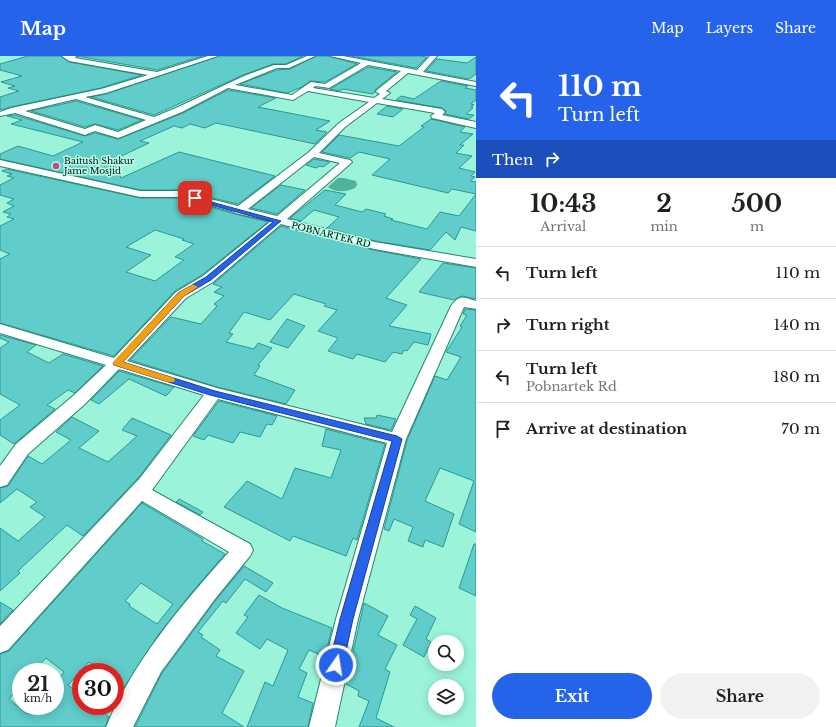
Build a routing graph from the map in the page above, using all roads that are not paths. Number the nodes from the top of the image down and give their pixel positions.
1 (65, 56) edge
2 (215, 56) edge
3 (312, 56) edge
4 (332, 56) edge
5 (434, 56) edge
6 (366, 62) junction
7 (407, 70) junction
8 (418, 73) junction
9 (158, 74) junction
10 (475, 75) dead end
11 (474, 83) edge
12 (227, 86) junction
13 (307, 89) junction
14 (76, 97) junction
15 (376, 101) junction
16 (14, 110) junction
17 (0, 114) edge
18 (154, 120) junction
19 (476, 125) edge
20 (312, 154) junction
21 (0, 163) edge
22 (239, 211) junction
23 (278, 221) junction
24 (476, 263) edge
25 (476, 305) edge
26 (0, 328) edge
27 (117, 363) junction
28 (214, 393) junction
29 (397, 439) junction
30 (0, 480) edge
31 (139, 491) junction
32 (0, 642) edge
33 (119, 727) edge
34 (322, 727) edge

1 - 9 street
2 - 9 street
3 - 12 street
4 - 6 street
5 - 8 street
6 - 7 street
6 - 13 street
7 - 8 street
7 - 15 street
8 - 11 street
9 - 14 street
10 - 11 street
12 - 13 street
12 - 18 street
13 - 15 street
14 - 16 street
14 - 18 street
15 - 19 street
15 - 20 street
16 - 17 street
16 - 18 street
20 - 22 street
20 - 23 street
21 - 22 street, POBNARTEK RD
22 - 23 street, POBNARTEK RD
23 - 24 street, POBNARTEK RD
23 - 27 street
25 - 29 street
26 - 27 street
27 - 28 street
27 - 30 street
28 - 29 street
28 - 31 street
29 - 34 street
31 - 32 street
31 - 33 street

